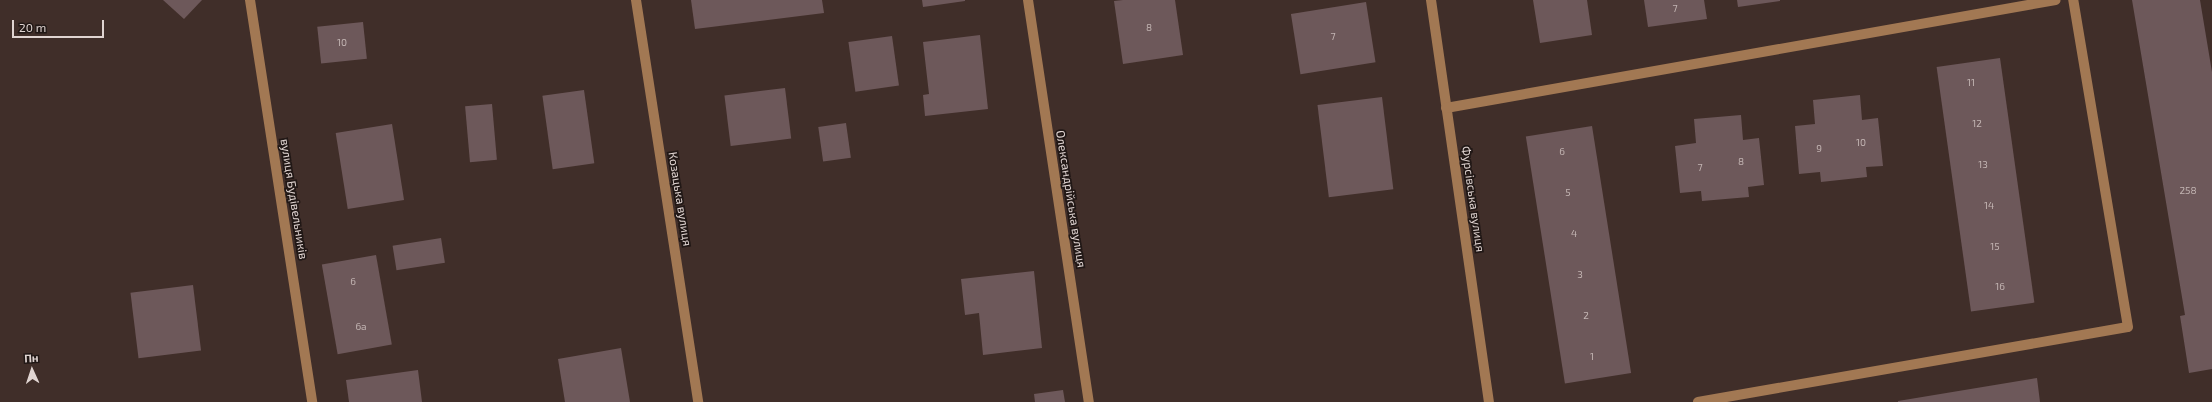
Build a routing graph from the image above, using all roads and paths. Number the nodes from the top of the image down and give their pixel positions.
1 (250, 0) edge
2 (636, 0) edge
3 (1028, 0) edge
4 (1431, 0) edge
5 (2056, 0) edge
6 (2073, 0) edge
7 (1446, 108) junction
8 (312, 402) edge
9 (698, 402) edge
10 (1089, 402) edge
11 (1489, 402) edge
12 (1698, 402) edge

1 - 8 street, вулиця Будівельників
2 - 9 street, Козацька вулиця
3 - 10 street, Олександрійська вулиця
4 - 7 street, Фурсівська вулиця
5 - 7 street
6 - 12 street
7 - 11 street, Фурсівська вулиця

